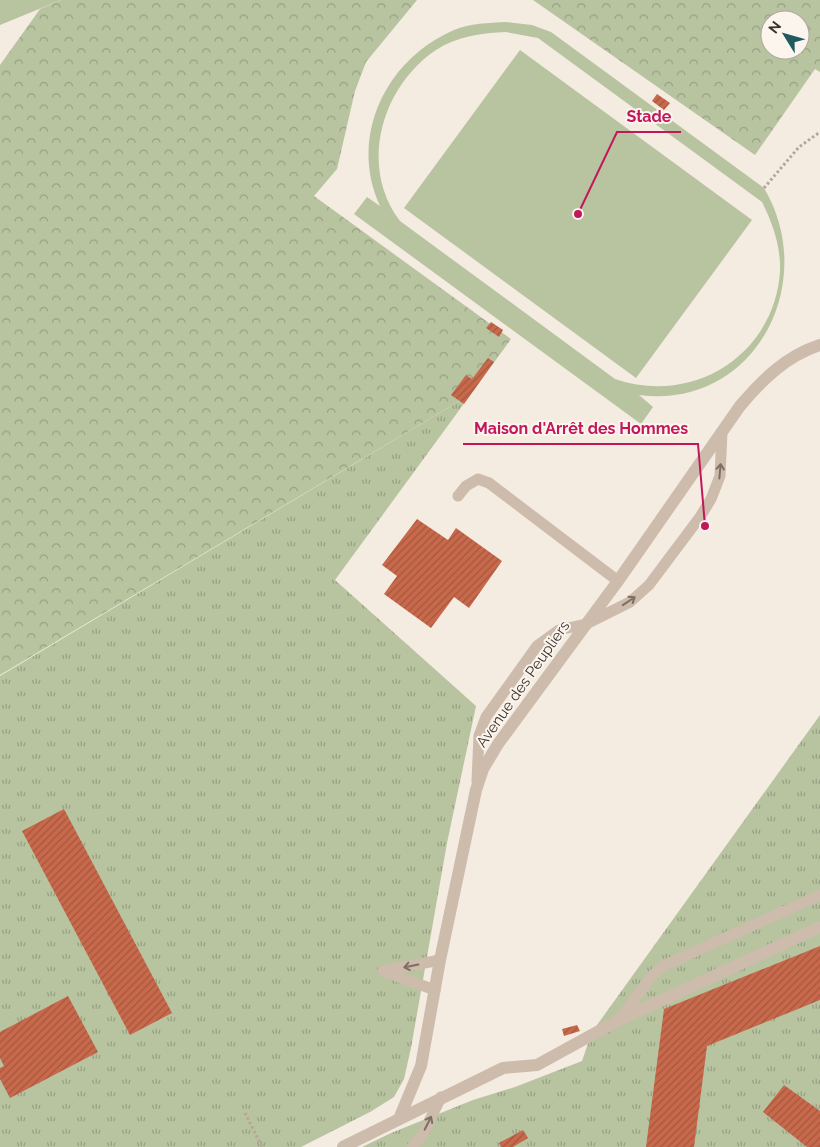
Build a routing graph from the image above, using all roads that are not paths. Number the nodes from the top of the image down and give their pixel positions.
1 (820, 345) edge
2 (722, 431) junction
3 (458, 496) dead end
4 (618, 581) junction
5 (586, 624) junction
6 (476, 790) junction
7 (820, 895) edge
8 (820, 927) edge
9 (440, 960) junction
10 (435, 990) junction
11 (619, 1020) junction
12 (441, 1097) junction
13 (399, 1119) junction
14 (343, 1147) edge
15 (412, 1147) edge

1 - 2 street, Avenue des Peupliers
2 - 4 street, Avenue des Peupliers
5 -> 2 lane
3 - 4 lane
4 - 5 street, Avenue des Peupliers
5 - 6 street, Avenue des Peupliers
5 - 6 lane
6 - 9 street, Avenue des Peupliers
7 - 11 lane
8 - 11 street
9 - 10 street, Avenue des Peupliers
9 -> 10 lane
10 - 13 street, Avenue des Peupliers
11 - 12 street
12 - 13 street
15 -> 12 lane
13 - 14 street

